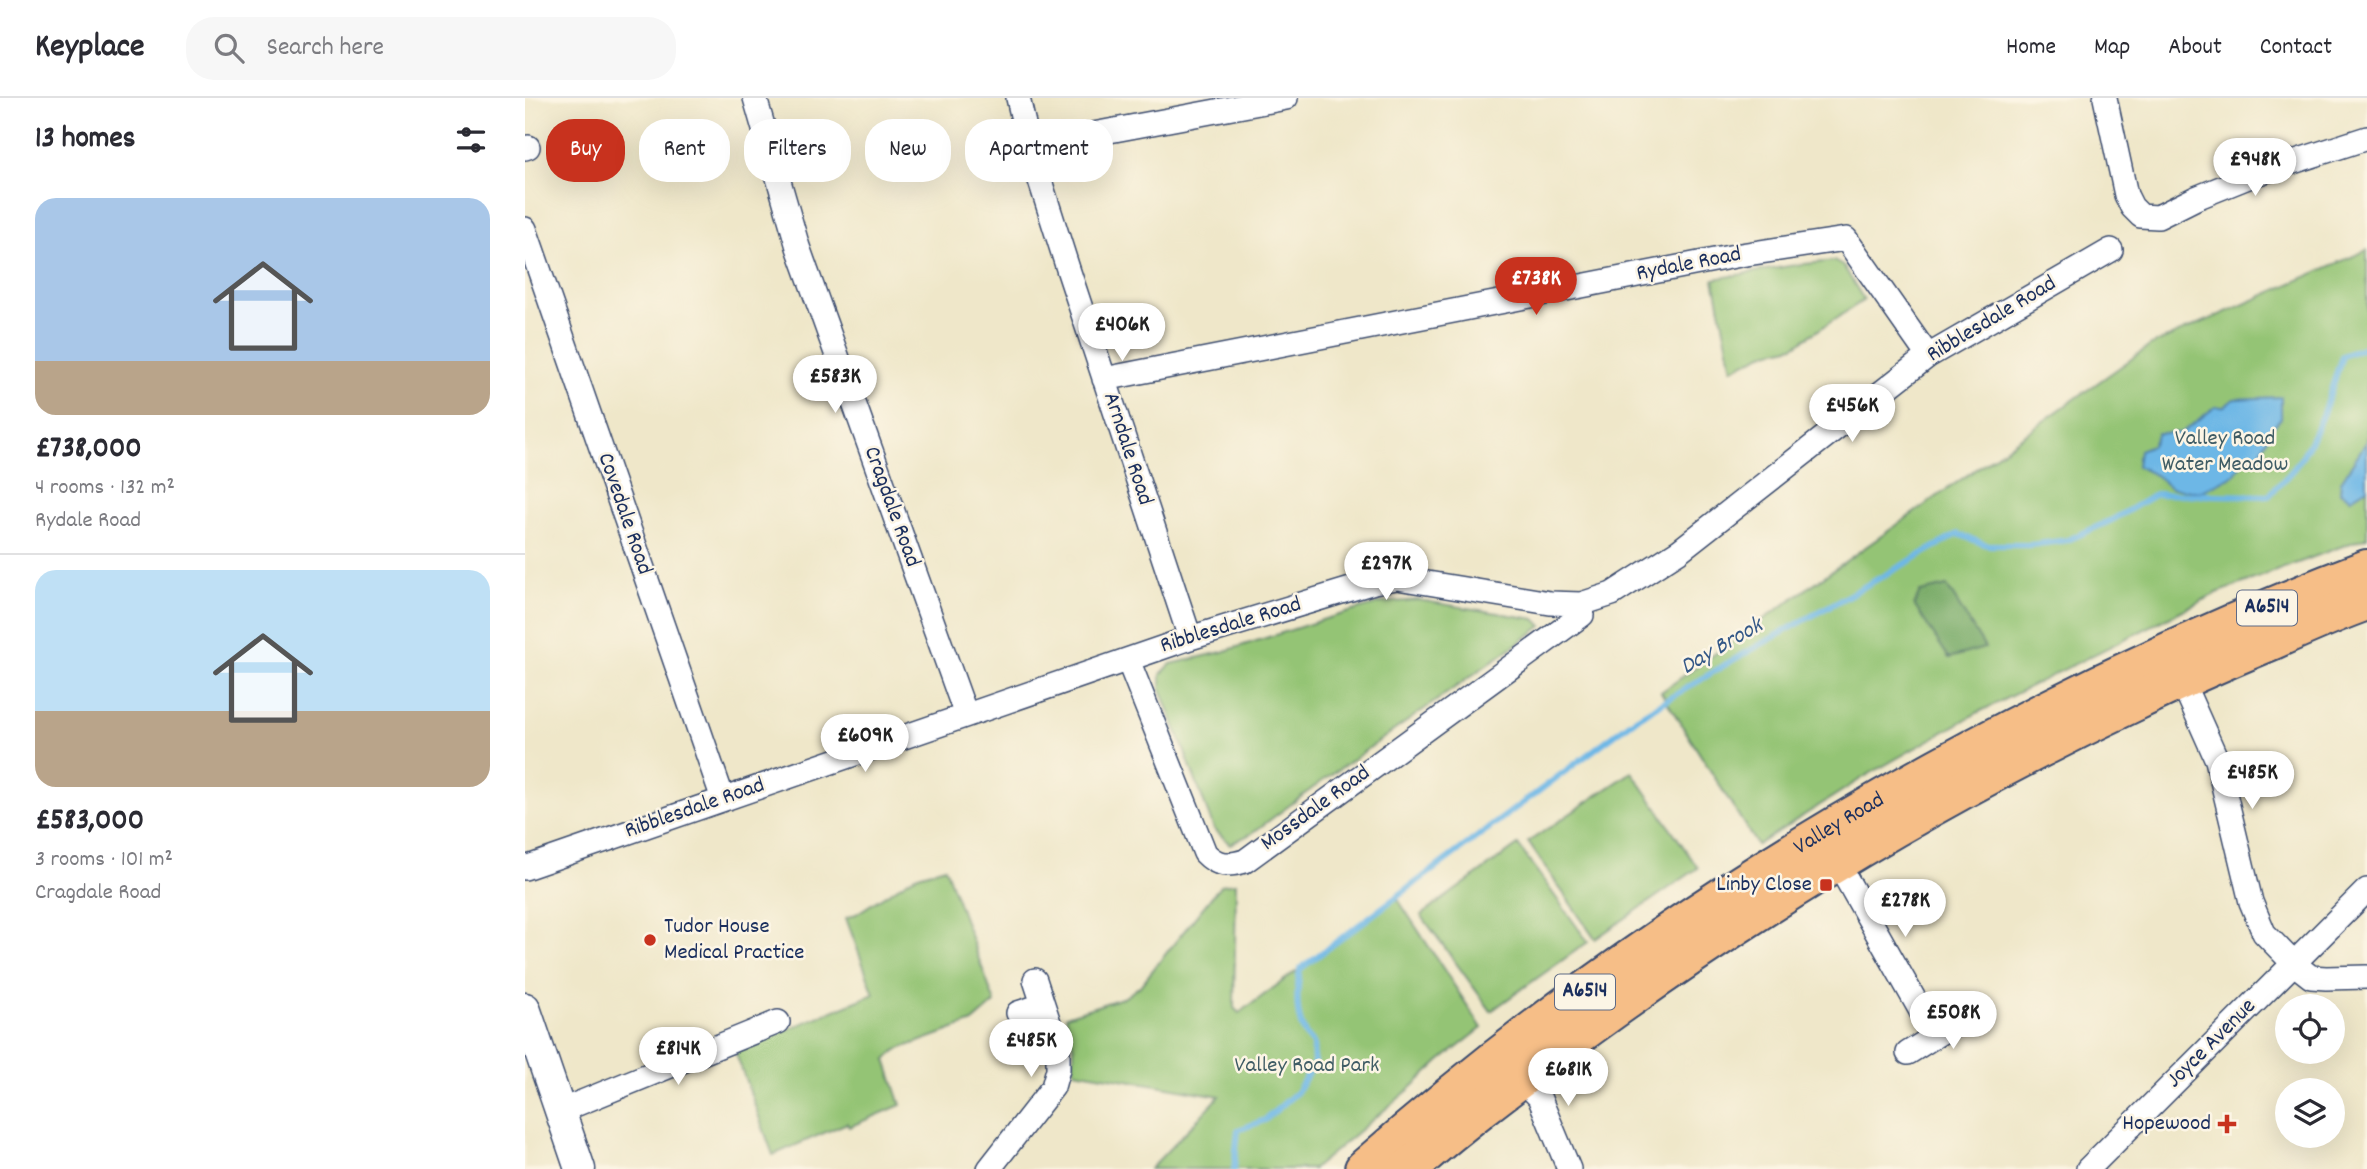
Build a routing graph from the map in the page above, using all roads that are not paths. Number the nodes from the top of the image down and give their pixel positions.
1 (755, 98) edge
2 (1018, 98) edge
3 (1286, 98) edge
4 (2105, 98) edge
5 (1023, 119) edge
6 (1113, 130) edge
7 (2367, 138) edge
8 (1041, 182) edge
9 (525, 229) edge
10 (2111, 250) dead end
11 (1928, 356) junction
12 (1104, 379) junction
13 (2367, 569) edge
14 (2367, 601) edge
15 (1581, 604) junction
16 (1190, 638) junction
17 (1128, 660) junction
18 (2175, 665) junction
19 (966, 715) junction
20 (723, 799) junction
21 (1829, 848) junction
22 (525, 868) edge
23 (2367, 890) edge
24 (2293, 963) junction
25 (2367, 977) edge
26 (1035, 980) dead end
27 (1043, 1005) junction
28 (525, 1008) edge
29 (1975, 1011) dead end
30 (1018, 1013) dead end
31 (778, 1022) dead end
32 (1935, 1036) junction
33 (1908, 1053) dead end
34 (1521, 1078) junction
35 (560, 1111) junction
36 (580, 1169) edge
37 (989, 1169) edge
38 (1364, 1169) edge
39 (1408, 1169) edge
40 (1569, 1169) edge
41 (2088, 1169) edge

1 - 19 street, Cragdale Road
2 - 5 street, Arndale Road
3 - 6 street
4 - 7 street
8 - 12 street, Arndale Road
9 - 20 street, Covedale Road
10 - 11 street, Ribblesdale Road
11 - 12 street, Rydale Road
11 - 15 street, Ribblesdale Road
12 - 16 street, Arndale Road
13 - 18 highway, Valley Road / A6514
14 - 18 highway, Valley Road / A6514
15 - 16 street, Ribblesdale Road
15 - 17 street, Mossdale Road
16 - 17 street, Ribblesdale Road
17 - 19 street, Ribblesdale Road
18 - 21 highway, Valley Road / A6514
18 - 24 street
19 - 20 street, Ribblesdale Road
20 - 22 street, Ribblesdale Road
21 - 32 street
21 - 34 highway, Valley Road / A6514
21 - 38 highway, Valley Road / A6514
23 - 24 street, Joyce Avenue
24 - 25 street
24 - 41 street, Joyce Avenue
26 - 27 street
27 - 30 street
27 - 37 street
28 - 35 street
29 - 32 street
31 - 35 street
32 - 33 street
34 - 39 highway, Valley Road / A6514
34 - 40 street
35 - 36 street

